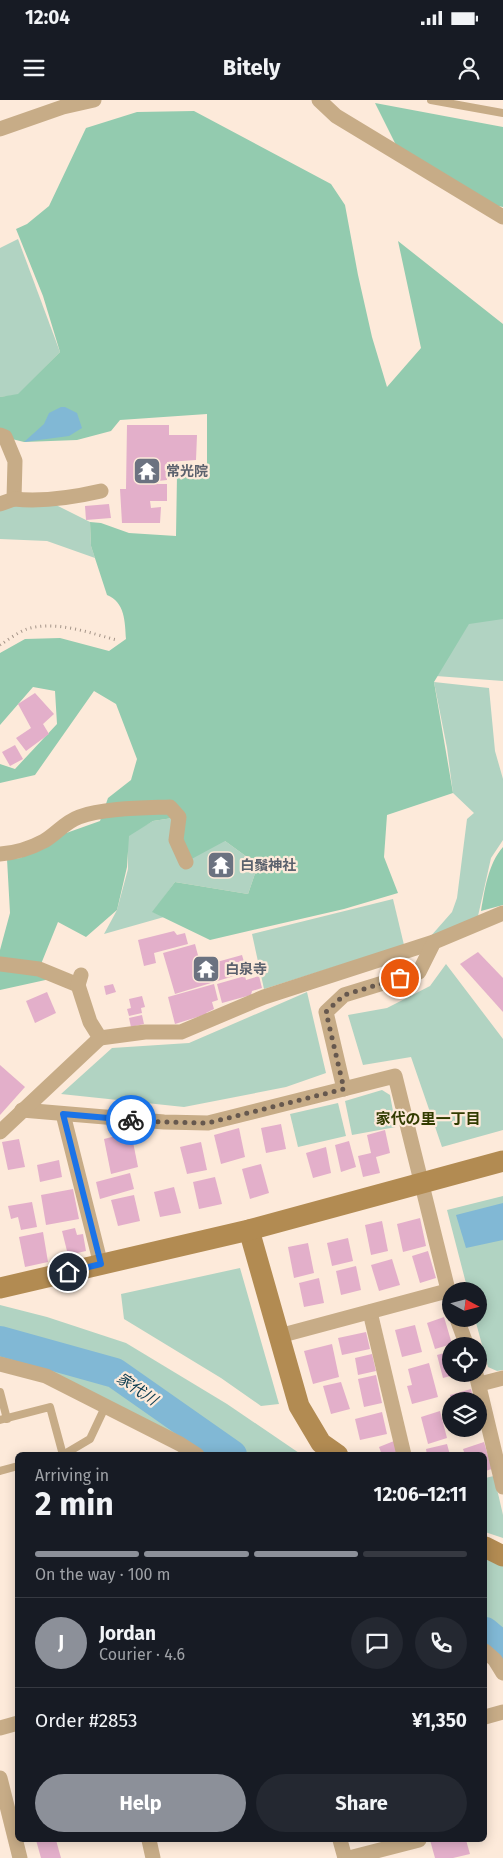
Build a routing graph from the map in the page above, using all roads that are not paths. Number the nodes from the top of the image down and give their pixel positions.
1 (94, 100) edge
2 (319, 100) edge
3 (431, 100) edge
4 (503, 113) edge
5 (0, 129) edge
6 (503, 217) edge
7 (0, 436) edge
8 (101, 491) dead end
9 (7, 502) edge
10 (0, 854) edge
11 (186, 862) dead end
12 (503, 913) edge
13 (434, 942) junction
14 (0, 964) edge
15 (100, 1038) junction
16 (344, 1089) junction
17 (22, 1110) junction
18 (63, 1114) junction
19 (0, 1132) edge
20 (503, 1161) edge
21 (422, 1183) junction
22 (249, 1230) junction
23 (101, 1264) junction
24 (446, 1282) edge
25 (0, 1288) edge
26 (442, 1297) edge
27 (370, 1312) junction
28 (279, 1336) junction
29 (0, 1364) edge
30 (503, 1378) edge
31 (487, 1379) edge
32 (479, 1382) edge
33 (0, 1392) edge
34 (106, 1405) junction
35 (4, 1420) edge
36 (62, 1452) edge
37 (68, 1452) edge
38 (192, 1452) edge
39 (334, 1452) edge
40 (403, 1452) edge
41 (15, 1467) edge
42 (0, 1471) edge
43 (503, 1487) edge
44 (487, 1547) edge
45 (503, 1556) edge
46 (487, 1654) edge
47 (503, 1673) edge
48 (503, 1712) edge
49 (487, 1716) edge
50 (15, 1724) edge
51 (0, 1728) edge
52 (0, 1778) edge
53 (15, 1838) edge
54 (16, 1842) edge
55 (150, 1842) edge
56 (341, 1842) edge
57 (411, 1842) edge
58 (20, 1858) edge
59 (154, 1858) edge
60 (345, 1858) edge
61 (349, 1858) edge

1 - 5 street
2 - 6 street
3 - 4 lane
7 - 9 street
8 - 9 street
10 - 11 street
12 - 13 street
13 - 15 street
13 - 16 street
14 - 15 street
15 - 17 street
16 - 18 street
16 - 21 street
17 - 18 street
17 - 19 street
18 - 23 street
20 - 21 street
21 - 22 street
21 - 24 street
22 - 23 street
22 - 28 street
23 - 25 street
26 - 27 street
27 - 28 street
27 - 40 street
28 - 39 street
29 - 34 street
30 - 31 street
32 - 43 street
33 - 35 lane
34 - 37 lane
34 - 38 street
35 - 36 lane
41 - 42 lane
44 - 45 street
46 - 47 street
48 - 49 street
50 - 51 street
52 - 53 street
54 - 58 street
55 - 59 street
56 - 60 street
57 - 61 street

